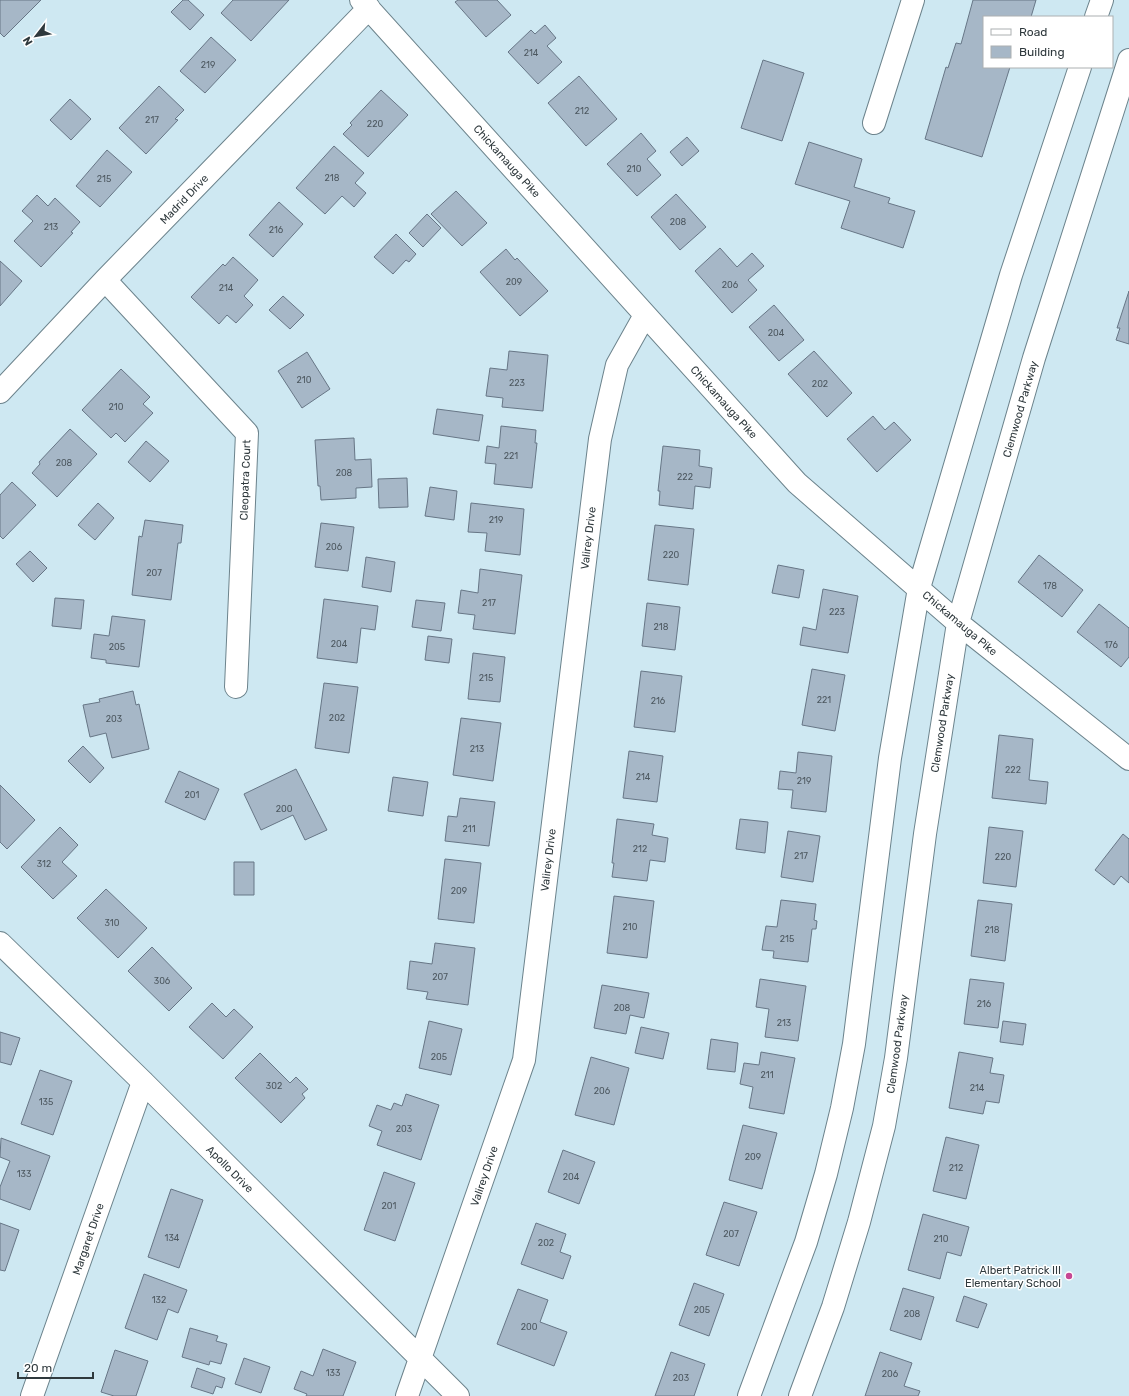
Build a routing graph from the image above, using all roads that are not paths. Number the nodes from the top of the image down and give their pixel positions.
1 (913, 0) edge
2 (1102, 0) edge
3 (365, 4) edge
4 (1096, 16) edge
5 (1129, 60) edge
6 (1080, 68) edge
7 (874, 123) dead end
8 (105, 280) junction
9 (645, 315) junction
10 (0, 392) edge
11 (919, 588) junction
12 (958, 623) junction
13 (236, 687) dead end
14 (1129, 759) edge
15 (0, 943) edge
16 (143, 1082) junction
17 (420, 1359) junction
18 (32, 1396) edge
19 (407, 1396) edge
20 (458, 1396) edge
21 (749, 1396) edge
22 (800, 1396) edge

1 - 7 street
2 - 4 street
3 - 8 street, Madrid Drive
3 - 9 street, Chickamauga Pike
5 - 12 street, Clemwood Parkway
6 - 11 street
8 - 10 street, Madrid Drive
8 - 13 street, Cleopatra Court
9 - 11 street, Chickamauga Pike
9 - 17 street, Valirey Drive
11 - 12 street, Chickamauga Pike
11 - 21 street
12 - 14 street, Chickamauga Pike
12 - 22 street, Clemwood Parkway
15 - 16 street, Apollo Drive
16 - 17 street, Apollo Drive
16 - 18 street, Margaret Drive
17 - 19 street, Valirey Drive
17 - 20 street, Apollo Drive

